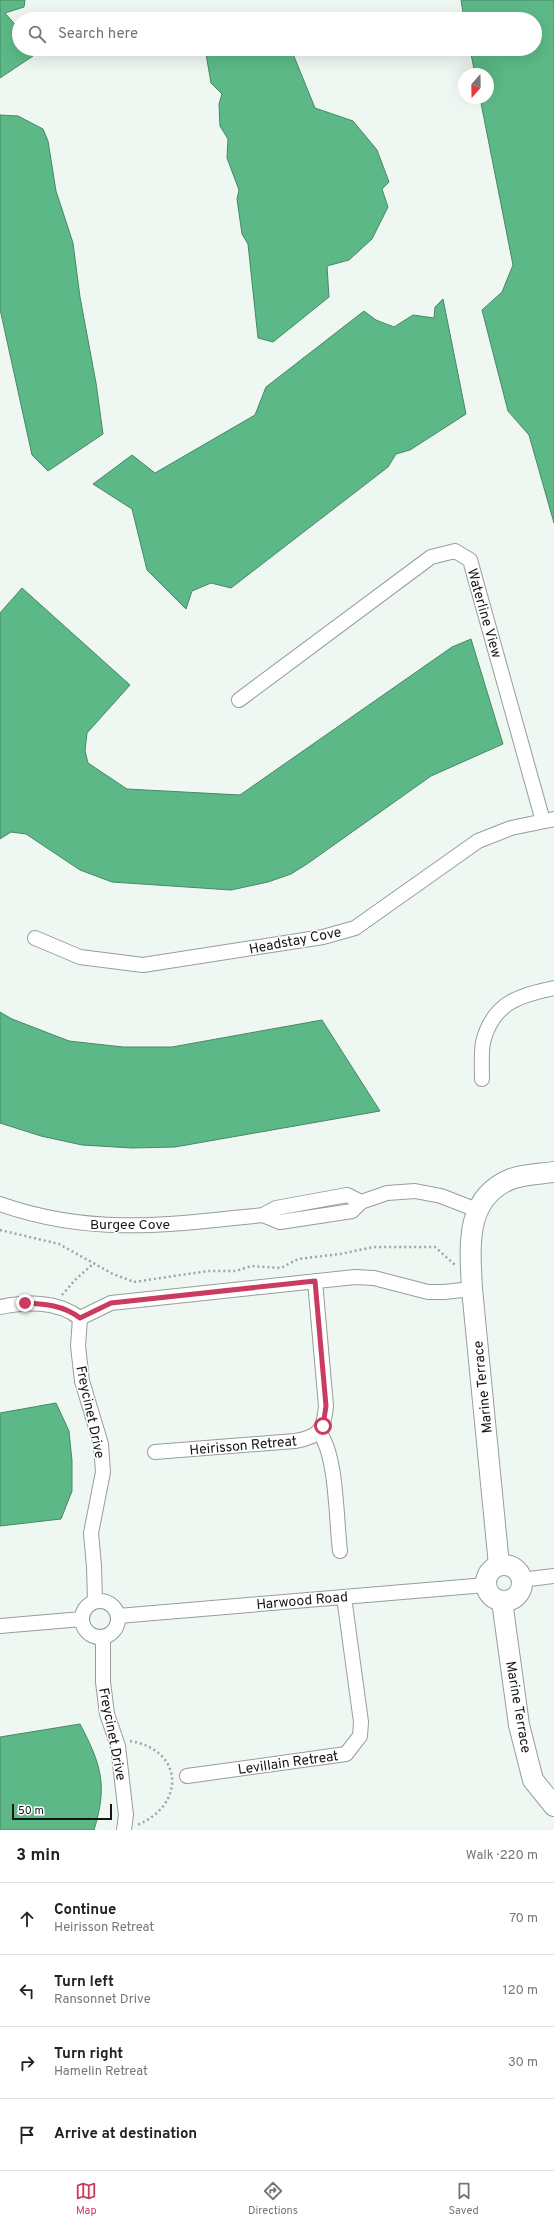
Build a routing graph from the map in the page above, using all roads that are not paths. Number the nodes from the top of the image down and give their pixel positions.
1 (239, 700) dead end
2 (549, 820) edge
3 (35, 938) dead end
4 (554, 988) edge
5 (482, 1080) dead end
6 (554, 1172) edge
7 (0, 1204) edge
8 (478, 1210) junction
9 (315, 1281) junction
10 (472, 1289) junction
11 (0, 1307) edge
12 (80, 1318) junction
13 (319, 1432) junction
14 (155, 1452) dead end
15 (340, 1551) dead end
16 (500, 1565) junction
17 (554, 1576) edge
18 (521, 1580) junction
19 (486, 1585) junction
20 (344, 1597) junction
21 (95, 1601) junction
22 (502, 1601) junction
23 (118, 1616) junction
24 (82, 1619) junction
25 (0, 1626) edge
26 (103, 1637) junction
27 (187, 1776) dead end
28 (554, 1806) edge
29 (127, 1829) edge

1 - 2 street, Waterline View
2 - 3 street, Headstay Cove
4 - 5 street
6 - 8 street, Marine Terrace
7 - 8 street, Burgee Cove
8 - 10 street, Marine Terrace
9 - 10 street
9 - 12 street
9 - 13 street
10 - 16 street, Marine Terrace
11 - 12 street
12 - 21 street, Freycinet Drive
13 - 14 street, Heirisson Retreat
13 - 15 street
16 - 18 street
16 - 19 street
17 - 18 street
18 - 22 street
19 - 20 street, Harwood Road
19 - 22 street
20 - 23 street, Harwood Road
20 - 27 street, Levillain Retreat
21 - 23 street
21 - 24 street
22 - 28 street, Marine Terrace
23 - 26 street
24 - 25 street
24 - 26 street
26 - 29 street, Freycinet Drive

